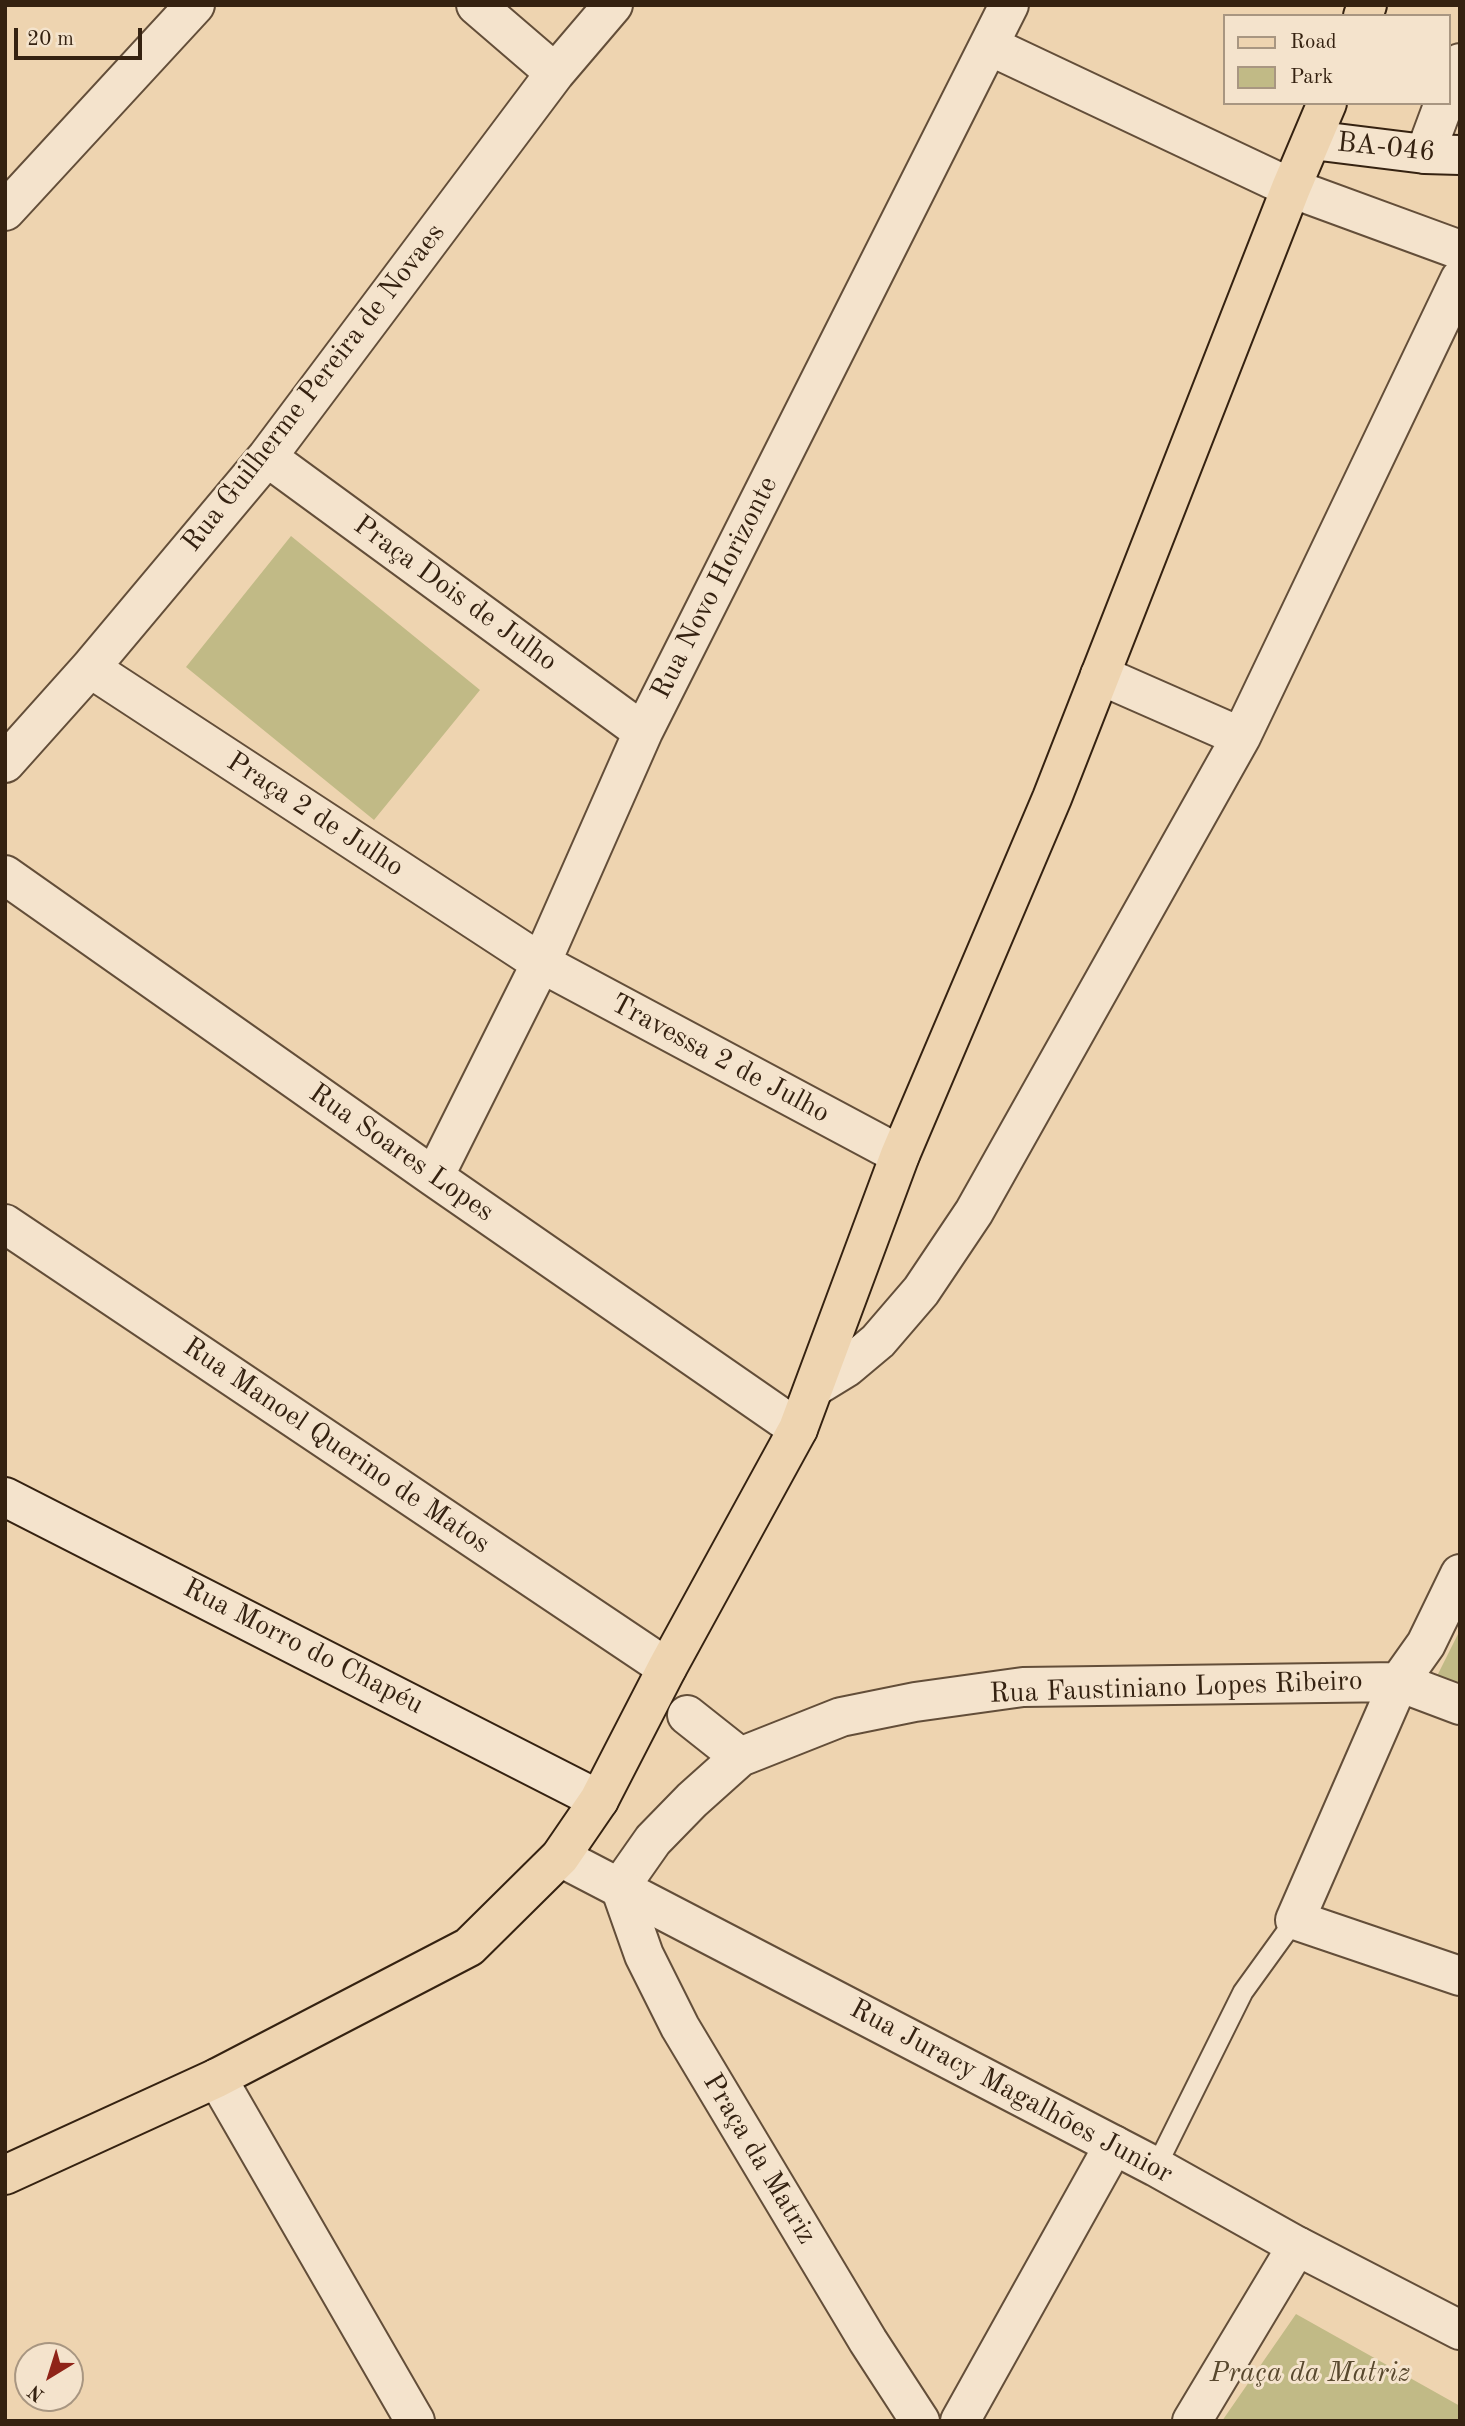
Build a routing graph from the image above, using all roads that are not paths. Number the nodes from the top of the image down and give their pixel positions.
1 (195, 5) edge
2 (476, 5) edge
3 (613, 5) edge
4 (1009, 5) edge
5 (990, 46) junction
6 (1460, 62) edge
7 (555, 73) junction
8 (1451, 85) edge
9 (1326, 105) edge
10 (1444, 105) edge
11 (1312, 141) junction
12 (1442, 154) edge
13 (1291, 188) junction
14 (5, 211) edge
15 (1460, 250) edge
16 (1460, 279) edge
17 (267, 457) junction
18 (90, 668) junction
19 (1100, 675) junction
20 (643, 732) junction
21 (1241, 737) junction
22 (5, 763) edge
23 (5, 875) edge
24 (541, 963) junction
25 (900, 1155) junction
26 (434, 1177) junction
27 (5, 1224) edge
28 (816, 1386) junction
29 (798, 1429) junction
30 (5, 1497) edge
31 (1460, 1574) edge
32 (667, 1668) junction
33 (1399, 1682) junction
34 (1460, 1705) edge
35 (687, 1715) dead end
36 (740, 1757) junction
37 (599, 1800) junction
38 (560, 1857) junction
39 (621, 1887) junction
40 (1295, 1920) junction
41 (1460, 1976) edge
42 (217, 2078) junction
43 (1114, 2145) junction
44 (1156, 2167) junction
45 (5, 2175) edge
46 (1297, 2246) junction
47 (1460, 2330) edge
48 (415, 2421) edge
49 (920, 2421) edge
50 (960, 2421) edge
51 (1192, 2421) edge

1 - 14 street
2 - 7 street
3 - 7 street, Rua Guilherme Pereira de Novaes
4 - 5 street, Rua Novo Horizonte
5 - 13 street
5 - 20 street, Rua Novo Horizonte
6 - 8 street
7 - 17 street, Rua Guilherme Pereira de Novaes
9 - 11 main road
10 - 12 street
11 - 12 street, BA-046 / BA-046
11 - 13 main road
13 - 15 street
13 - 19 main road
16 - 21 street
17 - 18 street, Rua Guilherme Pereira de Novaes
17 - 20 street, Praça Dois de Julho
18 - 22 street, Rua Guilherme Pereira de Novaes
18 - 24 street, Praça 2 de Julho
19 - 21 street
19 - 25 main road
20 - 24 street, Rua Novo Horizonte
21 - 28 street
23 - 26 street, Rua Soares Lopes
24 - 25 street, Travessa 2 de Julho
24 - 26 street, Rua Novo Horizonte
25 - 28 main road
26 - 29 street, Rua Soares Lopes
27 - 32 street, Rua Manoel Querino de Matos
28 - 29 main road
29 - 32 main road
30 - 37 street, Rua Morro do Chapéu
31 - 33 street
32 - 37 main road
33 - 34 street, Rua Faustiniano Lopes Ribeiro
33 - 36 street, Rua Faustiniano Lopes Ribeiro
33 - 40 street
35 - 36 street
36 - 39 street, Rua Faustiniano Lopes Ribeiro
37 - 38 main road
38 - 39 street, Rua Juracy Magalhões Junior
38 - 42 main road
39 - 43 street, Rua Juracy Magalhões Junior
39 - 49 street, Praça da Matriz
40 - 41 street
40 - 44 lane
42 - 45 main road
42 - 48 street
43 - 44 street, Rua Juracy Magalhões Junior
43 - 50 street
44 - 46 street, Rua Juracy Magalhões Junior
46 - 47 street, Rua Juracy Magalhões Junior
46 - 51 street

